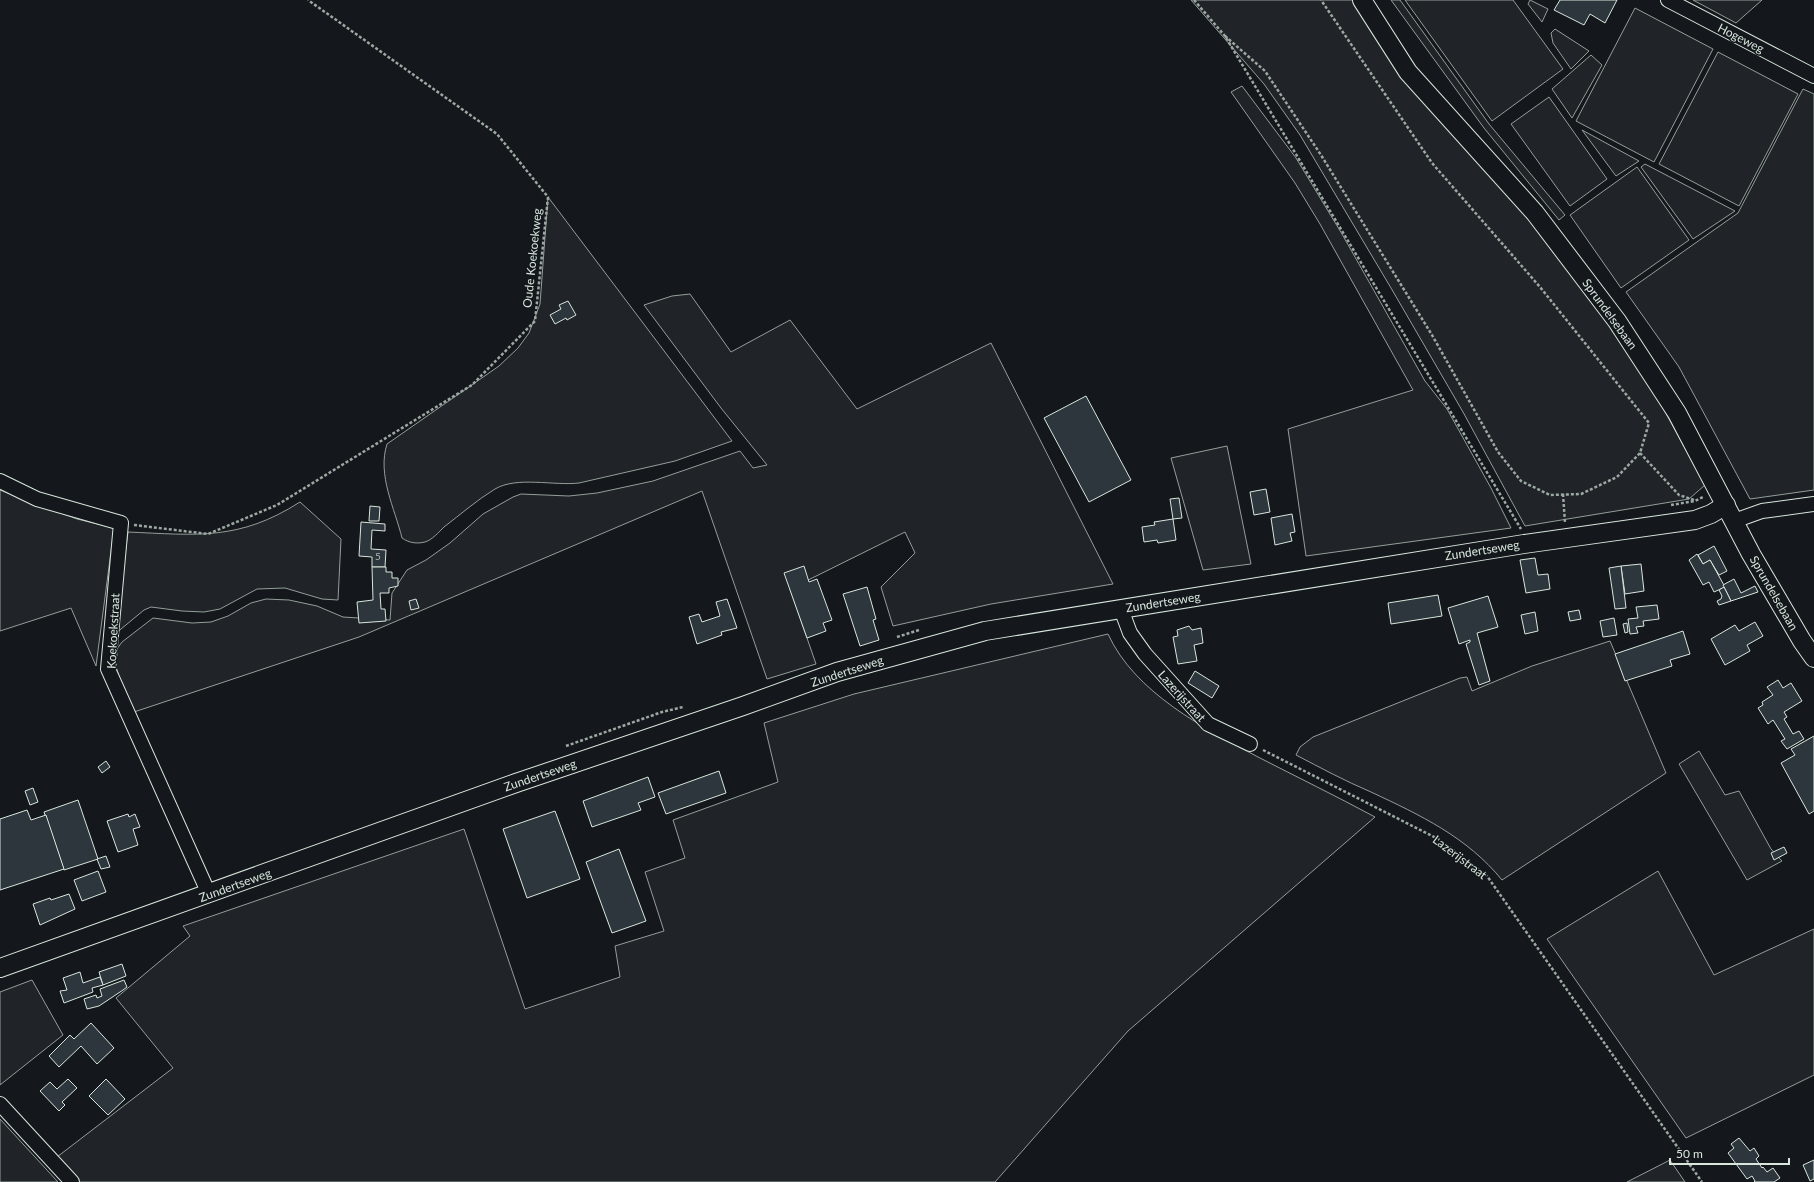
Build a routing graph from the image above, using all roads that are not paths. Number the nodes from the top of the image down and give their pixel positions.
1 (1362, 0) edge
2 (1668, 0) edge
3 (1814, 76) edge
4 (0, 481) edge
5 (1814, 504) edge
6 (1726, 505) junction
7 (1734, 521) junction
8 (1121, 609) junction
9 (1814, 658) edge
10 (1250, 744) road end
11 (209, 894) junction
12 (0, 968) edge
13 (0, 1104) edge
14 (72, 1182) edge

1 - 6 street, Sprundelsebaan
2 - 3 street, Hogeweg
4 - 11 street, Koekoekstraat
5 - 7 street
6 - 7 street, Sprundelsebaan
6 - 8 street, Zundertseweg
7 - 9 street, Sprundelsebaan
8 - 10 street, Lazerijstraat
8 - 11 street, Zundertseweg
11 - 12 street, Zundertseweg
13 - 14 street

